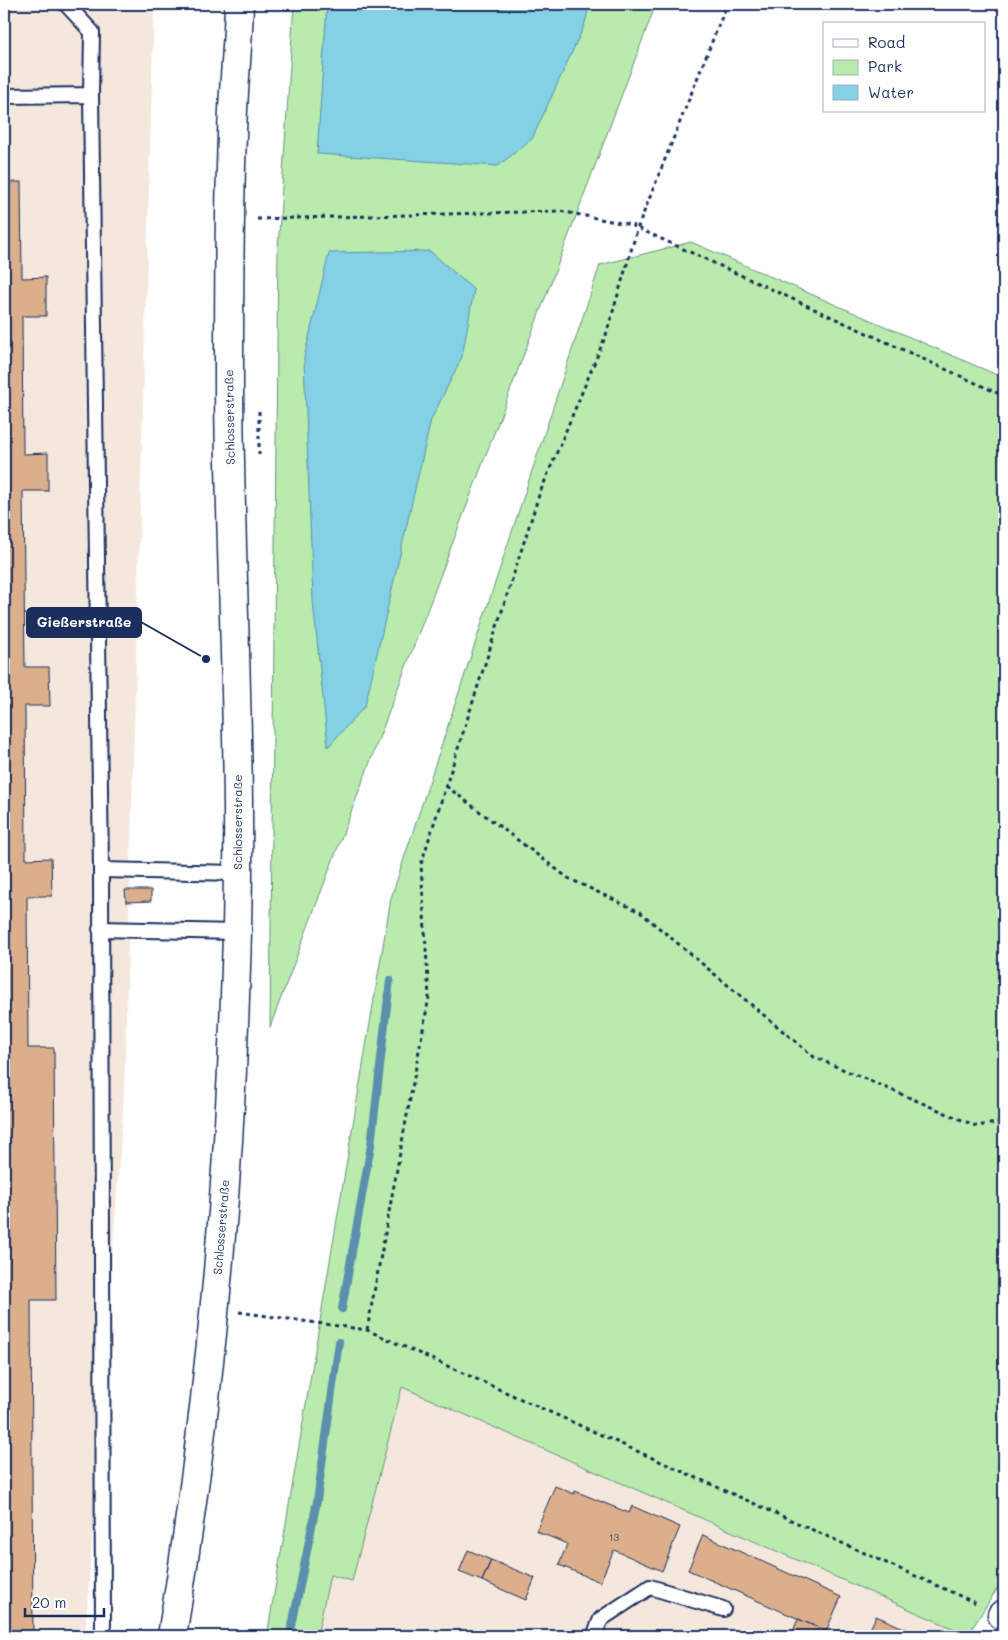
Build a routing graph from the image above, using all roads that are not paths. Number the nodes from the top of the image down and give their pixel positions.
1 (66, 4) edge
2 (239, 4) edge
3 (91, 95) junction
4 (4, 96) edge
5 (101, 870) junction
6 (238, 873) junction
7 (100, 929) junction
8 (237, 932) junction
9 (723, 1608) dead end
10 (103, 1636) edge
11 (172, 1636) edge
12 (594, 1636) edge

1 - 3 lane
2 - 6 street, Schlosserstraße
3 - 4 lane
3 - 5 lane
5 - 6 lane
5 - 7 lane
6 - 8 street, Schlosserstraße
7 - 8 lane
7 - 10 lane
8 - 11 street, Schlosserstraße
9 - 12 lane

